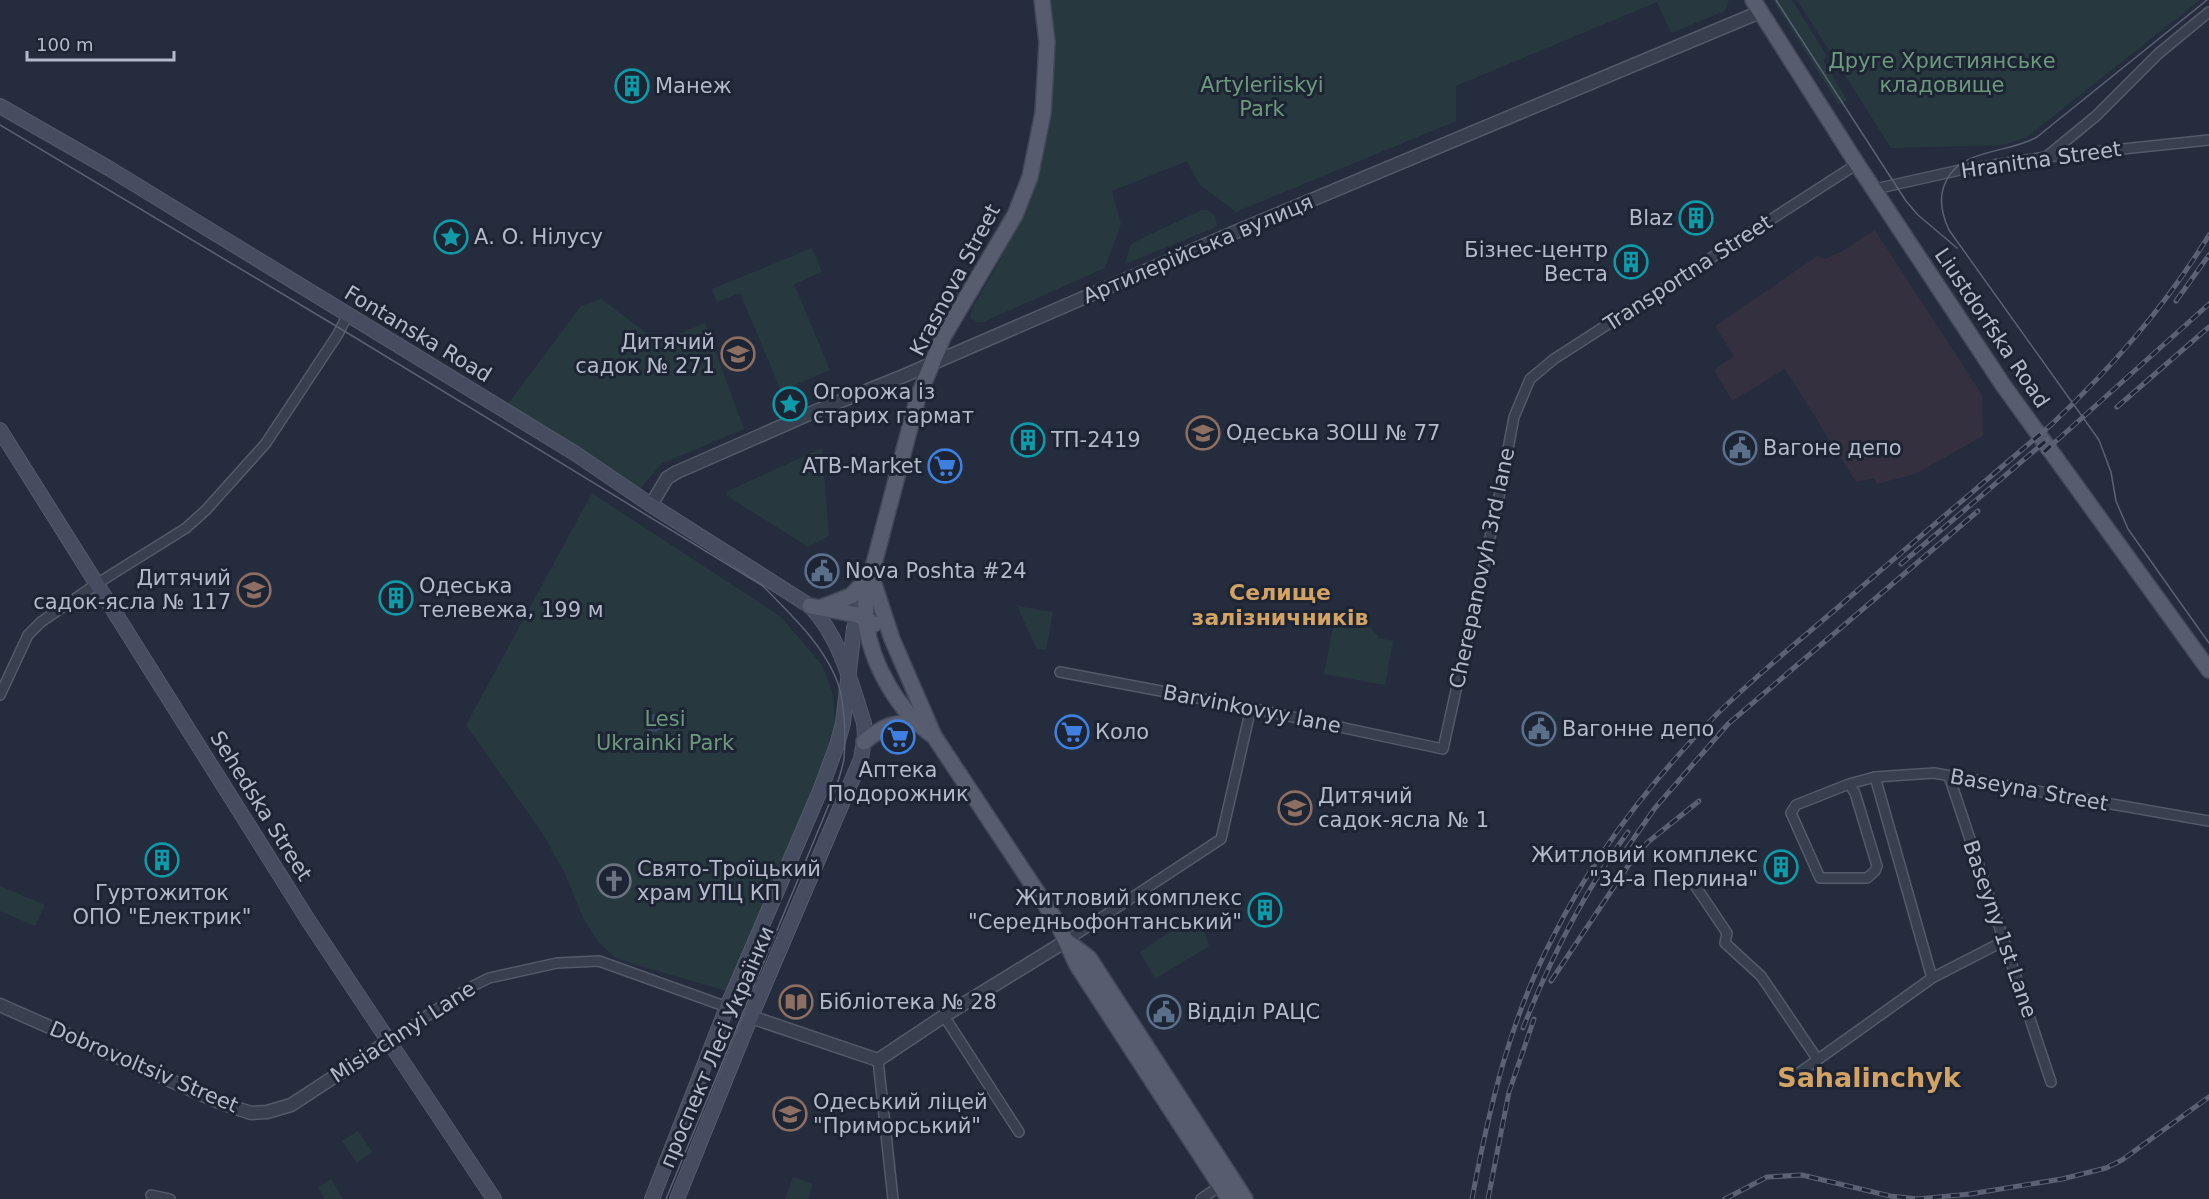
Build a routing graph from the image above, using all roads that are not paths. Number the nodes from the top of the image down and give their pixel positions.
1 (1042, 0) edge
2 (1757, 6) edge
3 (2209, 12) edge
4 (0, 106) edge
5 (2209, 140) edge
6 (2046, 157) junction
7 (1857, 164) junction
8 (1875, 189) junction
9 (347, 316) junction
10 (933, 362) junction
11 (1524, 388) joint
12 (0, 430) edge
13 (651, 506) junction
14 (871, 575) junction
15 (98, 583) junction
16 (814, 607) junction
17 (862, 617) junction
18 (892, 639) junction
19 (2209, 670) edge
20 (1060, 672) dead end
21 (848, 676) junction
22 (0, 695) edge
23 (1251, 708) junction
24 (918, 724) junction
25 (934, 736) junction
26 (838, 742) junction
27 (864, 742) junction
28 (1443, 749) joint
29 (1949, 776) junction
30 (1875, 777) junction
31 (1849, 784) junction
32 (2209, 820) edge
33 (1694, 884) dead end
34 (1066, 941) junction
35 (2004, 941) junction
36 (1932, 978) junction
37 (0, 1005) edge
38 (727, 1007) junction
39 (944, 1016) junction
40 (751, 1017) junction
41 (389, 1041) junction
42 (878, 1060) junction
43 (1818, 1060) junction
44 (1799, 1073) dead end
45 (2051, 1082) dead end
46 (291, 1105) joint
47 (1019, 1132) dead end
48 (1225, 1192) edge
49 (151, 1195) dead end
50 (170, 1199) edge
51 (494, 1199) edge
52 (652, 1199) edge
53 (677, 1199) edge
54 (893, 1199) edge
55 (1201, 1199) edge
56 (1245, 1199) edge

1 - 10 main road, Krasnova Street
2 - 7 main road, Liustdorfska Road
2 - 10 street, Артилерійська вулиця
3 - 6 street
4 - 9 main road, Fontanska Road
5 - 6 street, Hranitna Street
6 - 8 street, Hranitna Street
7 - 8 main road, Liustdorfska Road
7 - 11 street, Transportna Street
8 - 19 main road, Liustdorfska Road
9 - 13 main road, Fontanska Road
9 - 15 street
10 - 13 street, Артилерійська вулиця
10 - 14 main road, Krasnova Street
11 - 28 street, Cherepanovyh 3rd lane
12 - 15 main road, Sehedska Street
13 - 16 main road, Fontanska Road
14 - 16 main road
14 - 17 main road, Krasnova Street
14 - 18 main road
15 - 22 street
15 - 41 main road, Sehedska Street
16 - 17 main road
16 - 21 main road, проспект Лесі Українки
17 - 18 main road
17 - 21 main road, проспект Лесі Українки
17 - 24 main road, Krasnova Street
18 - 25 main road
20 - 23 street, Barvinkovyy lane
21 - 26 main road, проспект Лесі Українки
21 - 27 main road, проспект Лесі Українки
23 - 28 street, Barvinkovyy lane
23 - 34 street
24 - 25 main road, Krasnova Street
24 - 27 main road
25 - 34 main road
26 - 27 main road
26 - 38 main road, проспект Лесі Українки
27 - 40 main road, проспект Лесі Українки
29 - 30 street, Baseyna Street
29 - 32 street, Baseyna Street
29 - 35 street, Baseyny 1st Lane
30 - 31 street, Baseyna Street
30 - 36 street
31 - 31 street, Baseyna Street
33 - 43 street
34 - 39 street
34 - 48 main road
34 - 56 main road
35 - 36 street
35 - 45 street, Baseyny 1st Lane
36 - 43 street
37 - 46 street, Dobrovoltsiv Street
38 - 41 street, Misiachnyi Lane
38 - 52 main road, проспект Лесі Українки
39 - 42 street
39 - 47 street
40 - 42 street
40 - 53 main road, проспект Лесі Українки
41 - 46 street, Misiachnyi Lane
41 - 51 main road, Sehedska Street
42 - 54 street
43 - 44 street
48 - 55 street
49 - 50 street

